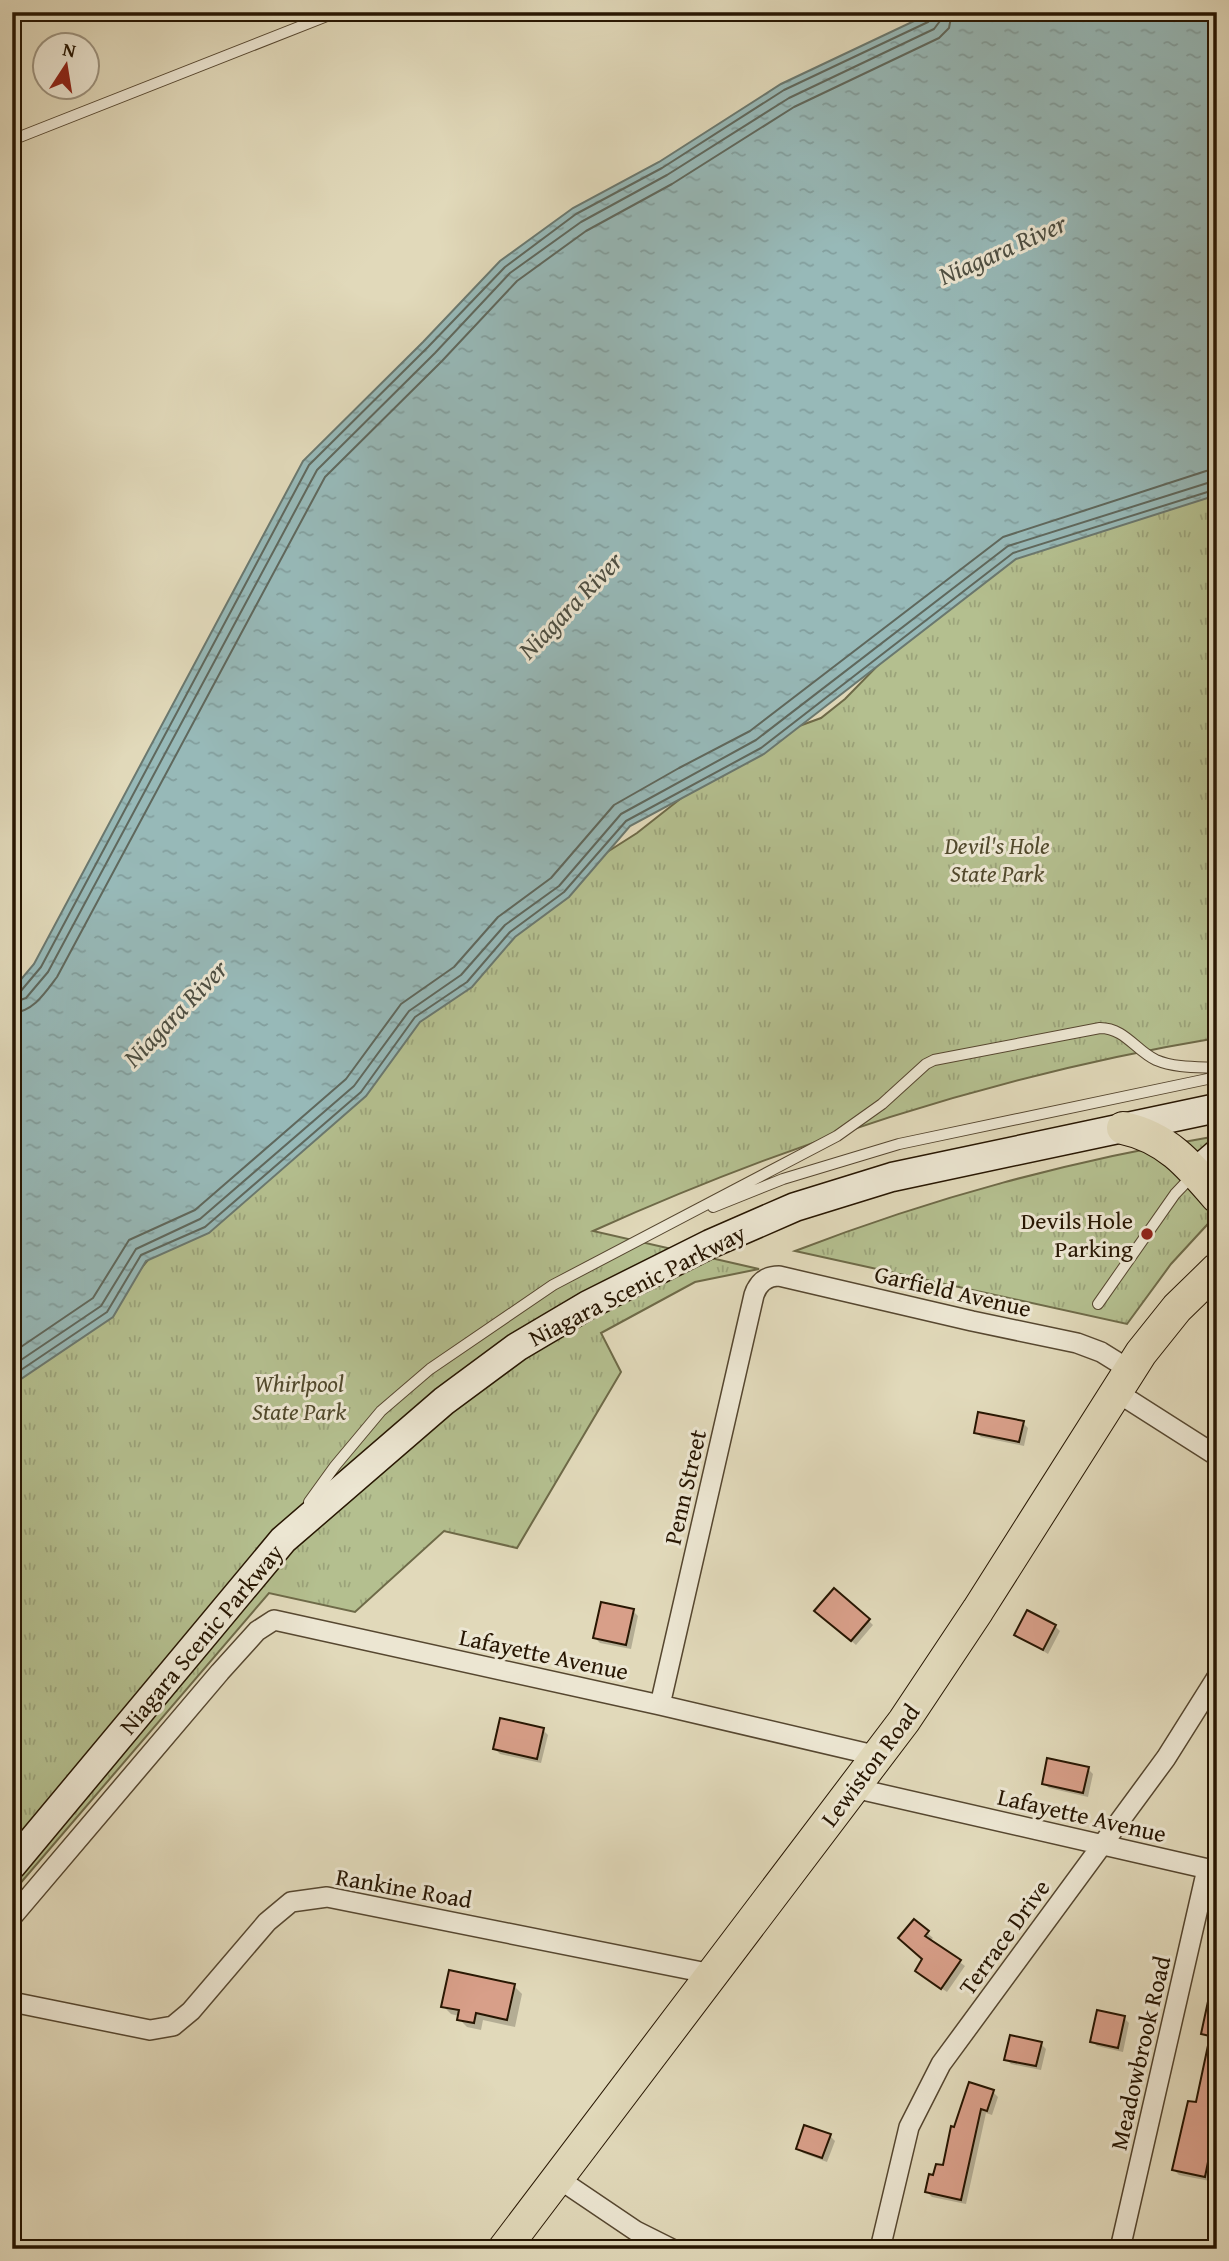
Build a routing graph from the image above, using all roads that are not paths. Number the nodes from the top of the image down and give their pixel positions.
1 (337, 12) edge
2 (12, 140) edge
3 (1217, 1068) edge
4 (1217, 1077) edge
5 (1217, 1108) edge
6 (1123, 1128) junction
7 (1206, 1163) edge
8 (1217, 1197) edge
9 (660, 1227) junction
10 (1217, 1269) edge
11 (761, 1282) joint
12 (1098, 1304) dead end
13 (1122, 1380) junction
14 (1217, 1456) edge
15 (283, 1540) junction
16 (1217, 1677) edge
17 (660, 1705) junction
18 (878, 1756) junction
19 (854, 1788) junction
20 (1103, 1845) junction
21 (12, 1865) edge
22 (1212, 1870) edge
23 (12, 1917) edge
24 (712, 1974) junction
25 (12, 2002) edge
26 (559, 2179) junction
27 (12, 2247) edge
28 (18, 2249) edge
29 (504, 2249) edge
30 (672, 2249) edge
31 (880, 2249) edge
32 (1120, 2249) edge

1 - 2 lane
3 - 9 lane
4 - 9 lane
5 - 6 main road, Niagara Scenic Parkway
6 - 7 main road
6 - 15 main road, Niagara Scenic Parkway
7 - 8 main road
7 - 12 lane
9 - 15 lane
10 - 13 main road, Lewiston Road
11 - 13 street, Garfield Avenue
11 - 17 street, Penn Street
13 - 14 street, Garfield Avenue
13 - 18 main road, Lewiston Road
15 - 21 main road, Niagara Scenic Parkway
16 - 20 street, Terrace Drive
17 - 18 street, Lafayette Avenue
17 - 23 street, Lafayette Avenue
18 - 19 main road, Lewiston Road
19 - 20 street, Lafayette Avenue
19 - 24 main road, Lewiston Road
20 - 22 street, Lafayette Avenue
20 - 31 street, Terrace Drive
22 - 32 street, Meadowbrook Road
24 - 25 street, Rankine Road
24 - 26 main road, Lewiston Road
26 - 29 main road, Lewiston Road
26 - 30 street
27 - 28 street

